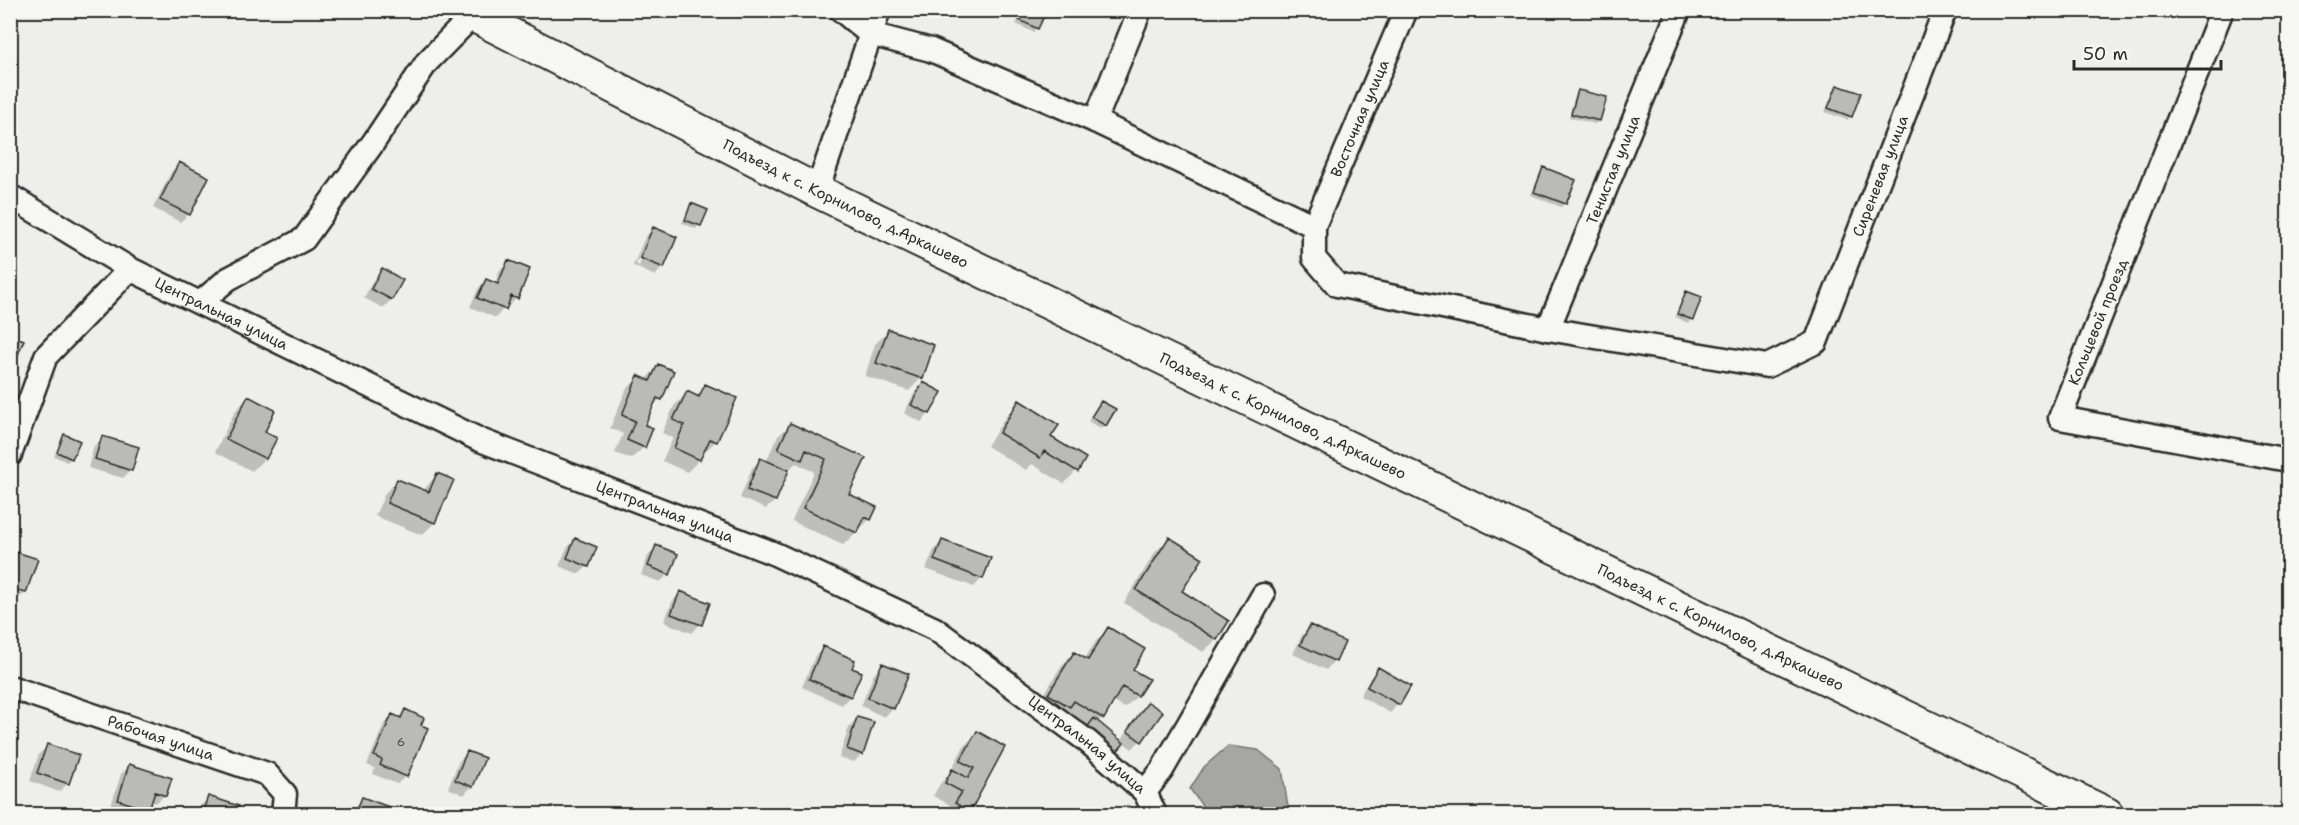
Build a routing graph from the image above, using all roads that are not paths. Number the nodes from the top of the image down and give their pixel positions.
1 (841, 10) edge
2 (879, 10) edge
3 (1140, 10) edge
4 (1406, 10) edge
5 (1679, 10) edge
6 (1944, 10) edge
7 (2222, 10) edge
8 (468, 13) edge
9 (870, 34) junction
10 (1095, 122) junction
11 (817, 191) junction
12 (10, 196) edge
13 (1314, 226) junction
14 (130, 269) junction
15 (200, 303) junction
16 (1548, 329) junction
17 (10, 455) edge
18 (2289, 460) edge
19 (1263, 595) dead end
20 (10, 687) edge
21 (1145, 792) junction
22 (283, 814) edge
23 (1155, 814) edge
24 (2107, 814) edge

1 - 9 street
2 - 9 street
3 - 10 street
4 - 13 street, Восточная улица
5 - 16 street, Тенистая улица
6 - 16 street, Сиреневая улица
7 - 18 street, Кольцевой проезд
8 - 11 street, Подъезд к с. Корнилово, д.Аркашево
8 - 15 street
9 - 10 street
9 - 11 street
10 - 13 street
11 - 24 street, Подъезд к с. Корнилово, д.Аркашево
12 - 14 street, Центральная улица
13 - 16 street
14 - 15 street, Центральная улица
14 - 17 street
15 - 21 street, Центральная улица
19 - 21 street
20 - 22 street, Рабочая улица
21 - 23 street, Центральная улица

